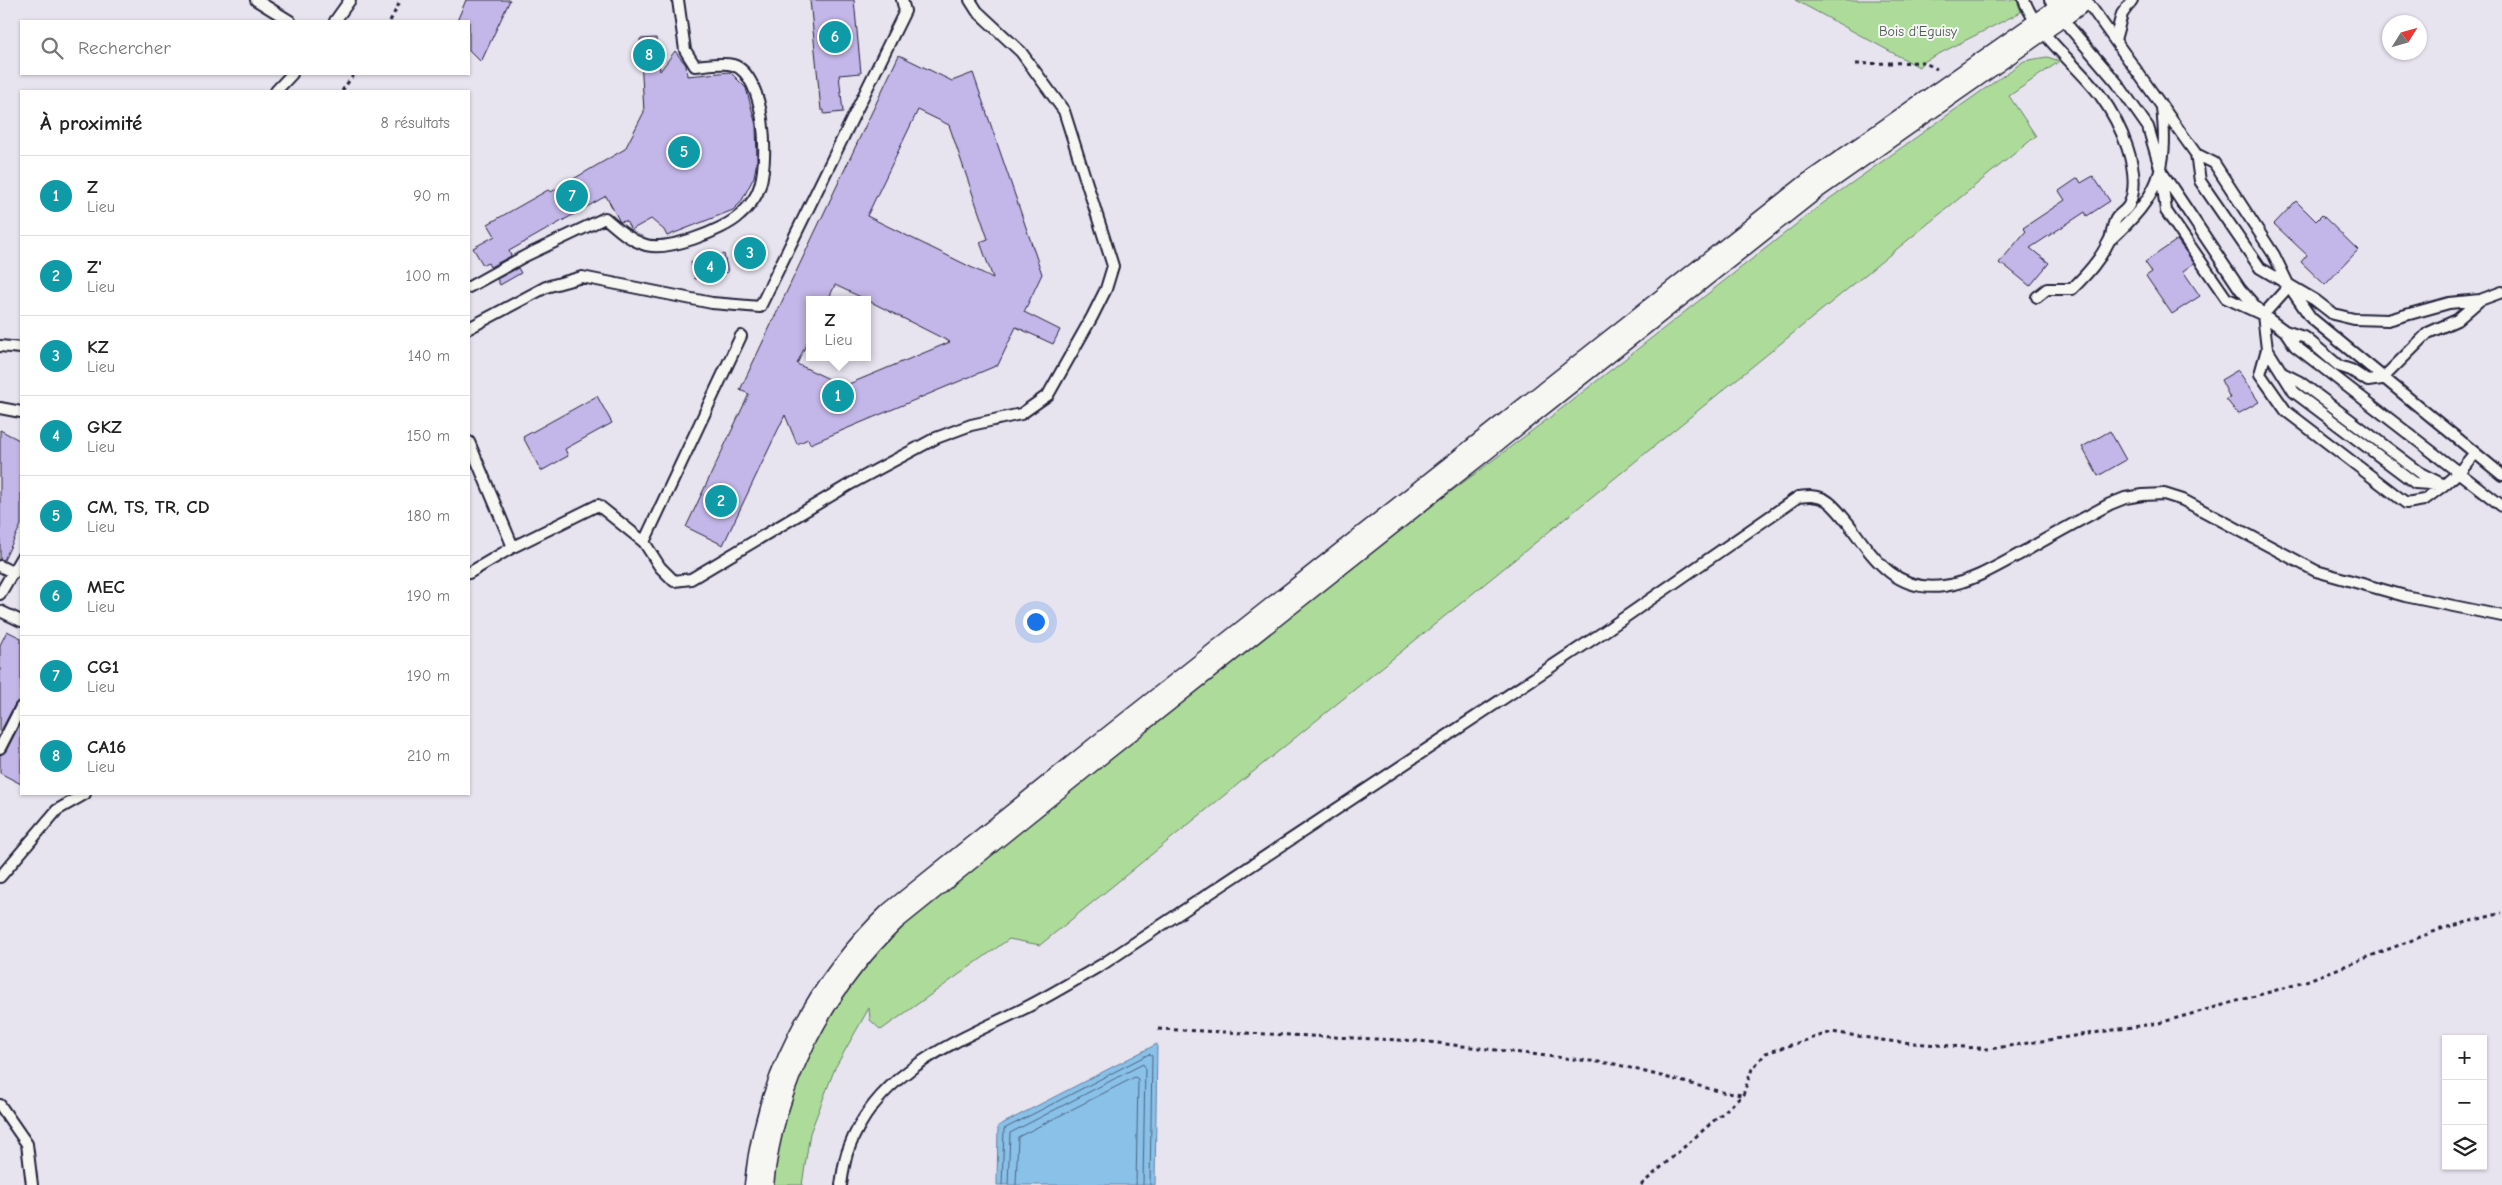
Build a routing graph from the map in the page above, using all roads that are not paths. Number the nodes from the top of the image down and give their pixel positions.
1 (256, 0) edge
2 (350, 0) edge
3 (678, 0) edge
4 (902, 0) edge
5 (910, 0) edge
6 (970, 0) edge
7 (2024, 0) edge
8 (2086, 0) edge
9 (2132, 0) edge
10 (2057, 10) edge
11 (905, 11) junction
12 (288, 20) edge
13 (336, 20) edge
14 (2115, 40) junction
15 (291, 75) edge
16 (277, 90) edge
17 (2162, 107) junction
18 (2196, 154) junction
19 (2161, 171) junction
20 (2111, 238) junction
21 (470, 286) edge
22 (2289, 286) junction
23 (2502, 292) edge
24 (2037, 297) dead end
25 (2480, 300) junction
26 (2262, 315) junction
27 (470, 327) edge
28 (2285, 331) junction
29 (741, 336) dead end
30 (0, 346) edge
31 (20, 348) edge
32 (2267, 349) junction
33 (2382, 379) junction
34 (0, 408) edge
35 (20, 412) edge
36 (470, 444) edge
37 (2474, 454) junction
38 (2459, 472) junction
39 (2502, 475) edge
40 (2444, 485) junction
41 (2502, 506) edge
42 (644, 542) junction
43 (513, 547) junction
44 (20, 560) edge
45 (0, 566) edge
46 (470, 572) edge
47 (14, 573) junction
48 (0, 594) edge
49 (0, 611) edge
50 (2502, 616) edge
51 (20, 621) edge
52 (20, 708) edge
53 (0, 748) edge
54 (83, 795) edge
55 (0, 877) edge
56 (0, 1105) edge
57 (32, 1185) edge
58 (759, 1185) edge
59 (841, 1185) edge

1 - 12 lane
2 - 13 lane
3 - 21 lane
4 - 11 lane
5 - 11 lane
6 - 42 lane
7 - 10 lane
8 - 14 lane
9 - 14 lane
10 - 19 lane
10 - 20 lane
10 - 58 main road
11 - 27 lane
14 - 17 lane
15 - 16 lane
17 - 18 lane
17 - 19 lane
18 - 22 lane
18 - 22 lane
19 - 20 lane
19 - 26 lane
19 - 26 lane
20 - 24 lane
22 - 25 lane
22 - 26 lane
22 - 33 lane
23 - 25 lane
25 - 33 lane
26 - 28 lane
26 - 32 lane
28 - 33 lane
28 - 38 lane
29 - 42 lane
30 - 31 lane
32 - 40 lane
32 - 40 lane
33 - 37 lane
34 - 35 lane
36 - 43 lane
37 - 38 lane
37 - 39 lane
38 - 40 lane
38 - 41 lane
42 - 43 lane
43 - 46 lane
44 - 47 lane
45 - 47 lane
47 - 48 lane
49 - 51 lane
50 - 59 lane
52 - 53 lane
54 - 55 lane
56 - 57 lane

